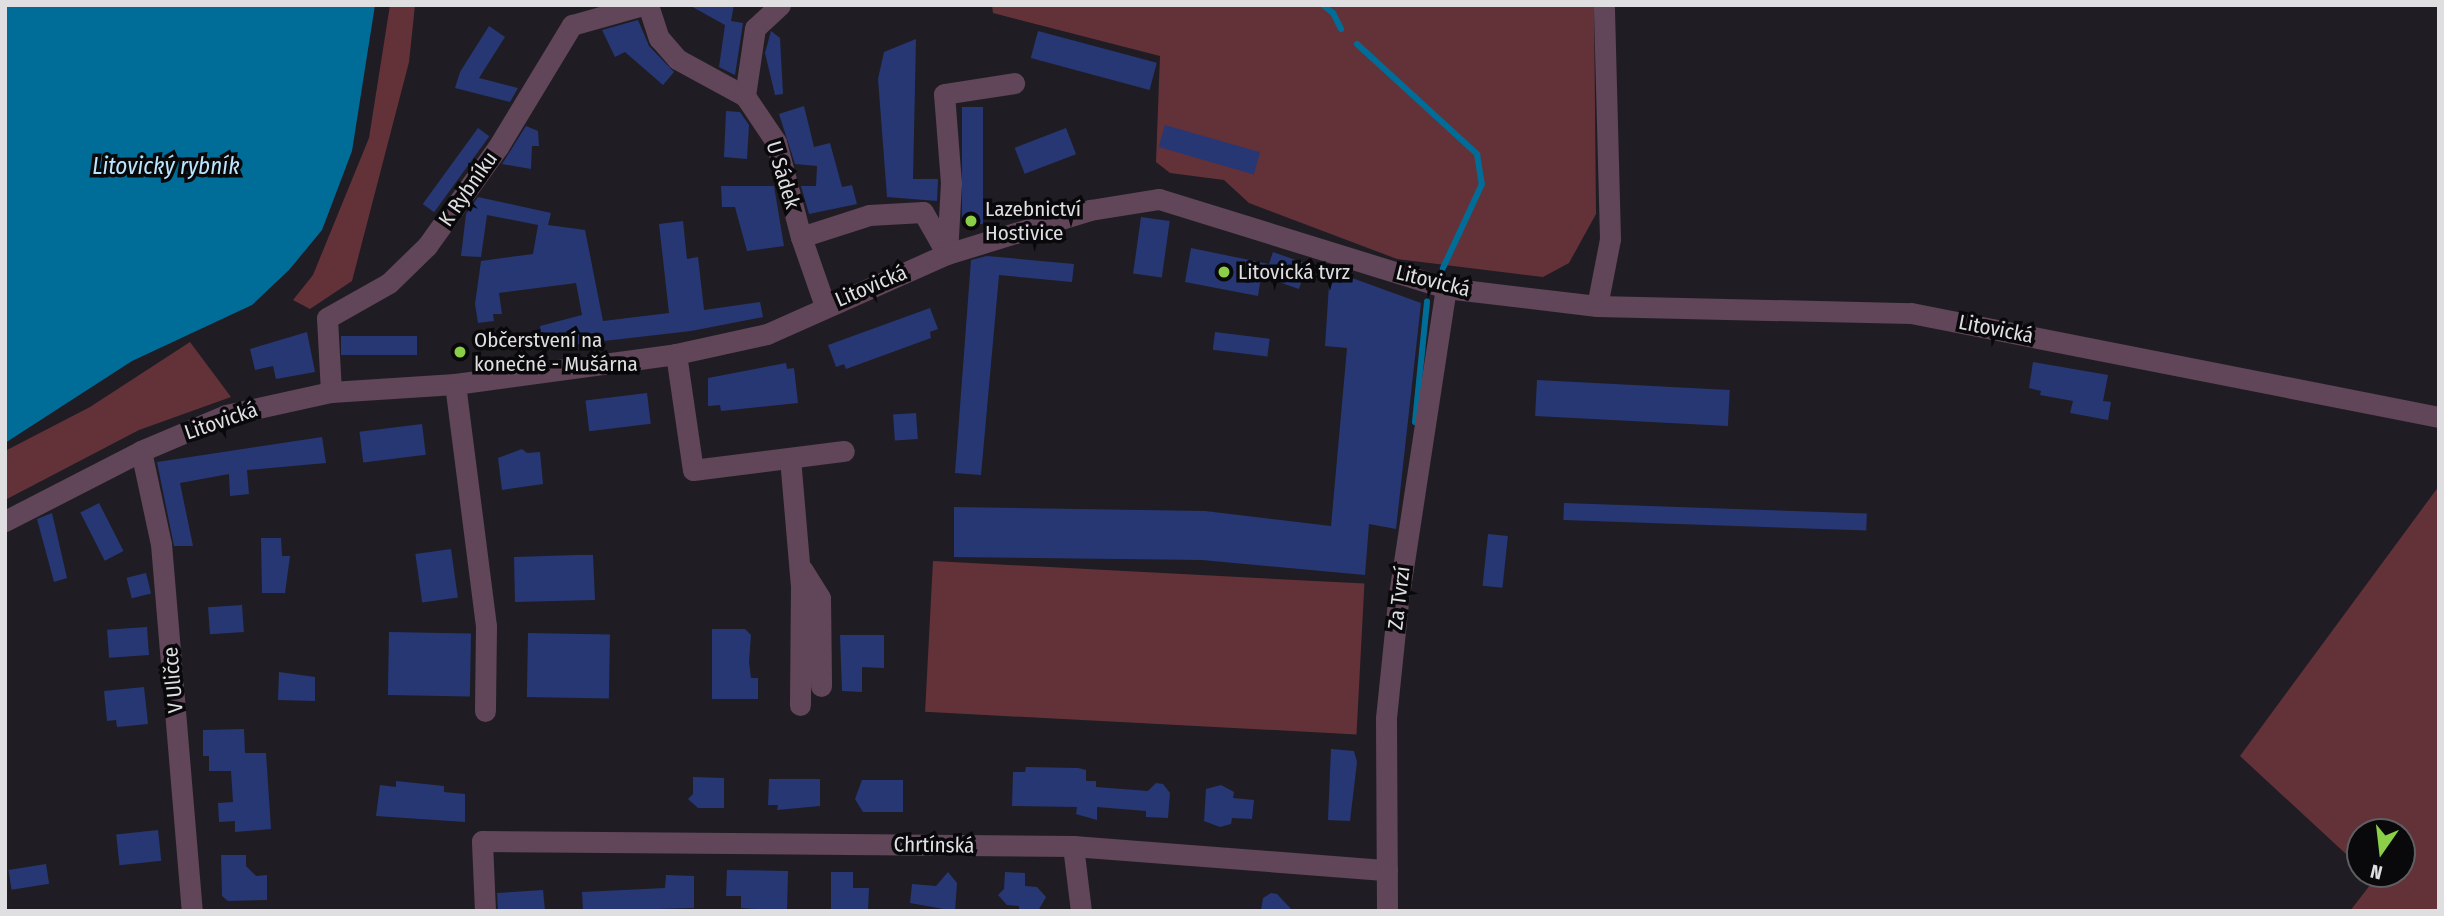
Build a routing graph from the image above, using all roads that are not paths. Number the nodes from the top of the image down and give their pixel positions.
1 (645, 5) edge
2 (780, 5) edge
3 (1604, 5) edge
4 (1014, 83) dead end
5 (746, 96) junction
6 (801, 237) junction
7 (947, 254) junction
8 (1446, 288) junction
9 (825, 306) junction
10 (1597, 306) junction
11 (676, 354) junction
12 (455, 384) junction
13 (331, 392) junction
14 (2439, 418) edge
15 (141, 451) junction
16 (844, 451) dead end
17 (790, 458) junction
18 (5, 521) edge
19 (799, 564) junction
20 (821, 686) dead end
21 (800, 705) dead end
22 (485, 711) dead end
23 (1073, 846) junction
24 (1387, 870) junction
25 (192, 911) edge
26 (485, 911) edge
27 (1081, 911) edge
28 (1387, 911) edge

1 - 5 street
1 - 13 street, K Rybníku
2 - 5 street
3 - 10 street
4 - 7 street
5 - 6 street, U Sádek
6 - 7 street
6 - 9 street, U Sádek
7 - 8 street, Litovická
7 - 9 street, Litovická
8 - 10 street, Litovická
8 - 24 street, Za Tvrzí
9 - 11 street, Litovická
10 - 14 street, Litovická
11 - 12 street, Litovická
11 - 17 street
12 - 13 street, Litovická
12 - 22 street
13 - 15 street, Litovická
15 - 18 street, Litovická
15 - 25 street, V Uličce
16 - 17 street
17 - 19 street
19 - 20 street
19 - 21 street
23 - 24 street, Chrtínská
23 - 26 street, Chrtínská
23 - 27 street
24 - 28 street, Za Tvrzí

